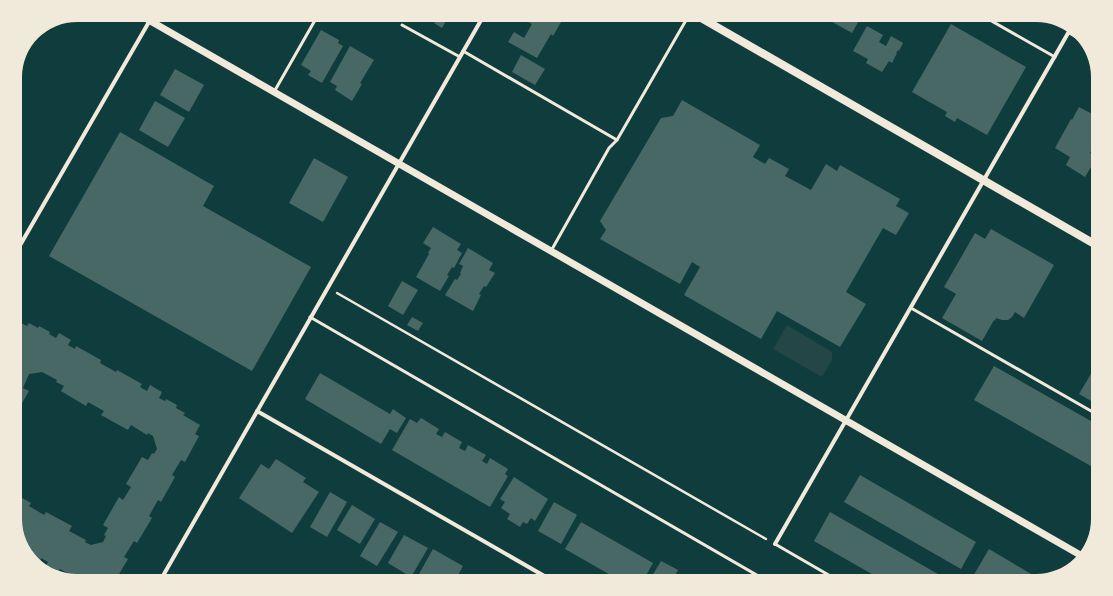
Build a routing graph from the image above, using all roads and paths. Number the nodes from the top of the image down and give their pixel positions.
1 (149, 22) edge
2 (158, 22) edge
3 (314, 22) edge
4 (480, 22) edge
5 (685, 22) edge
6 (708, 22) edge
7 (993, 22) edge
8 (402, 25) dead end
9 (1068, 33) edge
10 (463, 51) junction
11 (460, 57) junction
12 (1055, 57) junction
13 (274, 92) junction
14 (617, 140) junction
15 (398, 164) junction
16 (984, 180) junction
17 (22, 242) edge
18 (1091, 242) edge
19 (551, 251) junction
20 (328, 287) junction
21 (911, 308) junction
22 (310, 317) junction
23 (257, 411) junction
24 (1091, 411) edge
25 (846, 421) junction
26 (775, 544) junction
27 (1078, 554) edge
28 (164, 574) edge
29 (541, 574) edge
30 (755, 574) edge
31 (827, 574) edge

1 - 17 street
2 - 13 street
3 - 13 lane
4 - 10 street
5 - 14 lane
6 - 16 main road
7 - 12 lane
8 - 11 lane
9 - 12 street
10 - 11 street
10 - 14 lane
11 - 15 street
12 - 16 street
13 - 15 street
14 - 19 lane
15 - 19 street
15 - 20 street
16 - 18 main road
16 - 21 street
19 - 25 street
20 - 22 street
20 - 26 path
21 - 24 lane
21 - 25 street
22 - 23 street
22 - 30 lane
23 - 28 street
23 - 29 street
25 - 26 street
25 - 27 street
26 - 31 lane

